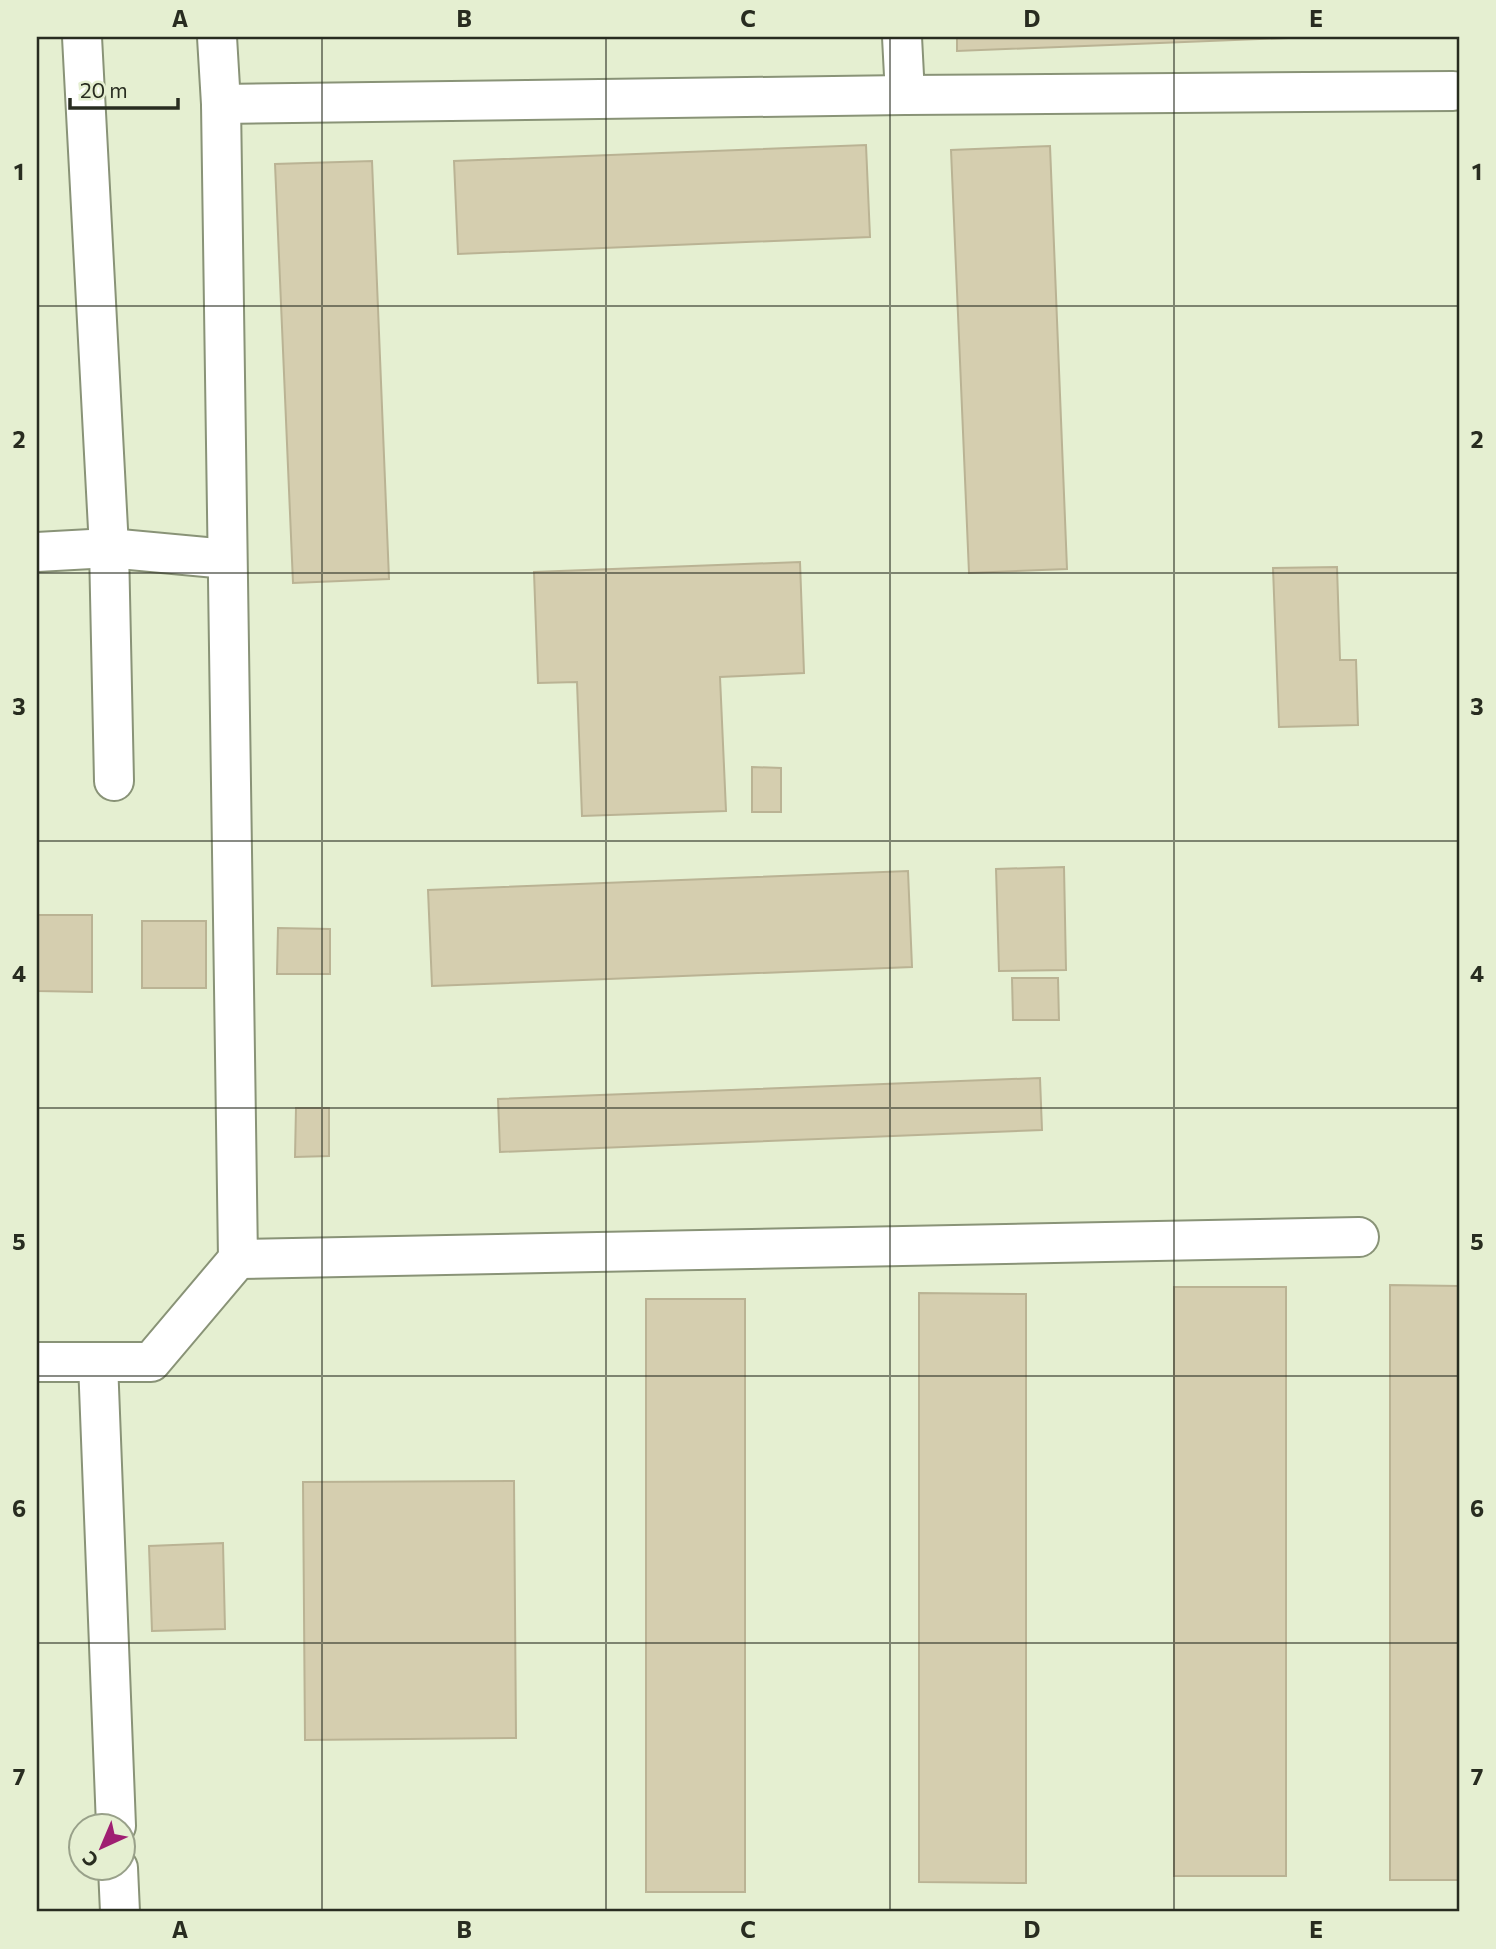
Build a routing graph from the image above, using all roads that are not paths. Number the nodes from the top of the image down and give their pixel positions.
1 (82, 37) edge
2 (217, 37) edge
3 (902, 37) edge
4 (1453, 90) dead end
5 (905, 94) junction
6 (221, 104) junction
7 (109, 548) junction
8 (37, 552) edge
9 (227, 559) junction
10 (114, 781) dead end
11 (1359, 1237) dead end
12 (237, 1259) junction
13 (37, 1362) edge
14 (98, 1362) junction
15 (115, 1812) edge
16 (119, 1882) edge
17 (120, 1912) edge

1 - 7 lane
2 - 6 lane
3 - 5 lane
4 - 5 lane
5 - 6 lane
6 - 9 lane
7 - 8 lane
7 - 9 lane
7 - 10 lane
9 - 12 lane
11 - 12 lane
12 - 14 lane
13 - 14 lane
14 - 15 lane
16 - 17 lane

